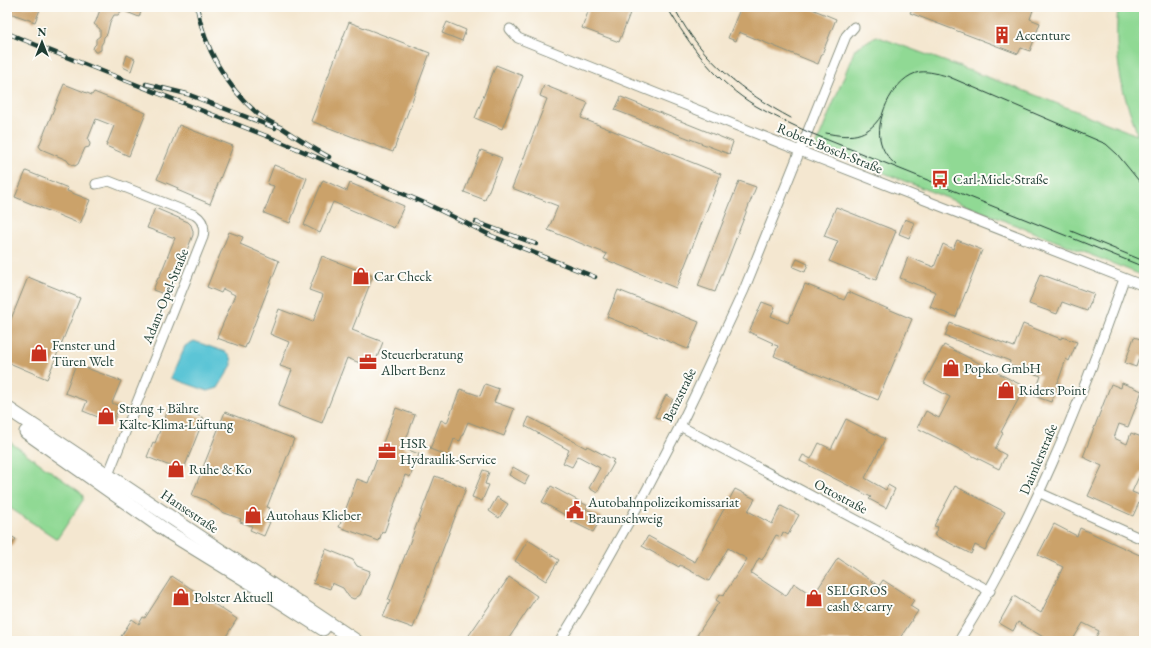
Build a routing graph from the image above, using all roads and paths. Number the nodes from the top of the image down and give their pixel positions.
1 (854, 27) dead end
2 (510, 29) dead end
3 (800, 151) junction
4 (96, 184) dead end
5 (1124, 279) junction
6 (1144, 286) edge
7 (7, 408) edge
8 (7, 418) edge
9 (680, 426) junction
10 (106, 481) junction
11 (1040, 493) junction
12 (1144, 540) edge
13 (990, 592) junction
14 (340, 641) edge
15 (356, 641) edge
16 (560, 641) edge
17 (959, 641) edge

1 - 3 street
2 - 3 street, Robert-Bosch-Straße
3 - 5 street, Robert-Bosch-Straße
3 - 9 street, Benzstraße
4 - 10 street, Adam-Opel-Straße
5 - 6 street, Robert-Bosch-Straße
5 - 11 street, Daimlerstraße
7 - 10 main road, Hansestraße
8 - 10 main road, Hansestraße
9 - 13 street, Ottostraße
9 - 16 street, Benzstraße
10 - 14 main road, Hansestraße
10 - 15 main road, Hansestraße
11 - 12 street
11 - 13 street, Daimlerstraße
13 - 17 street, Daimlerstraße

